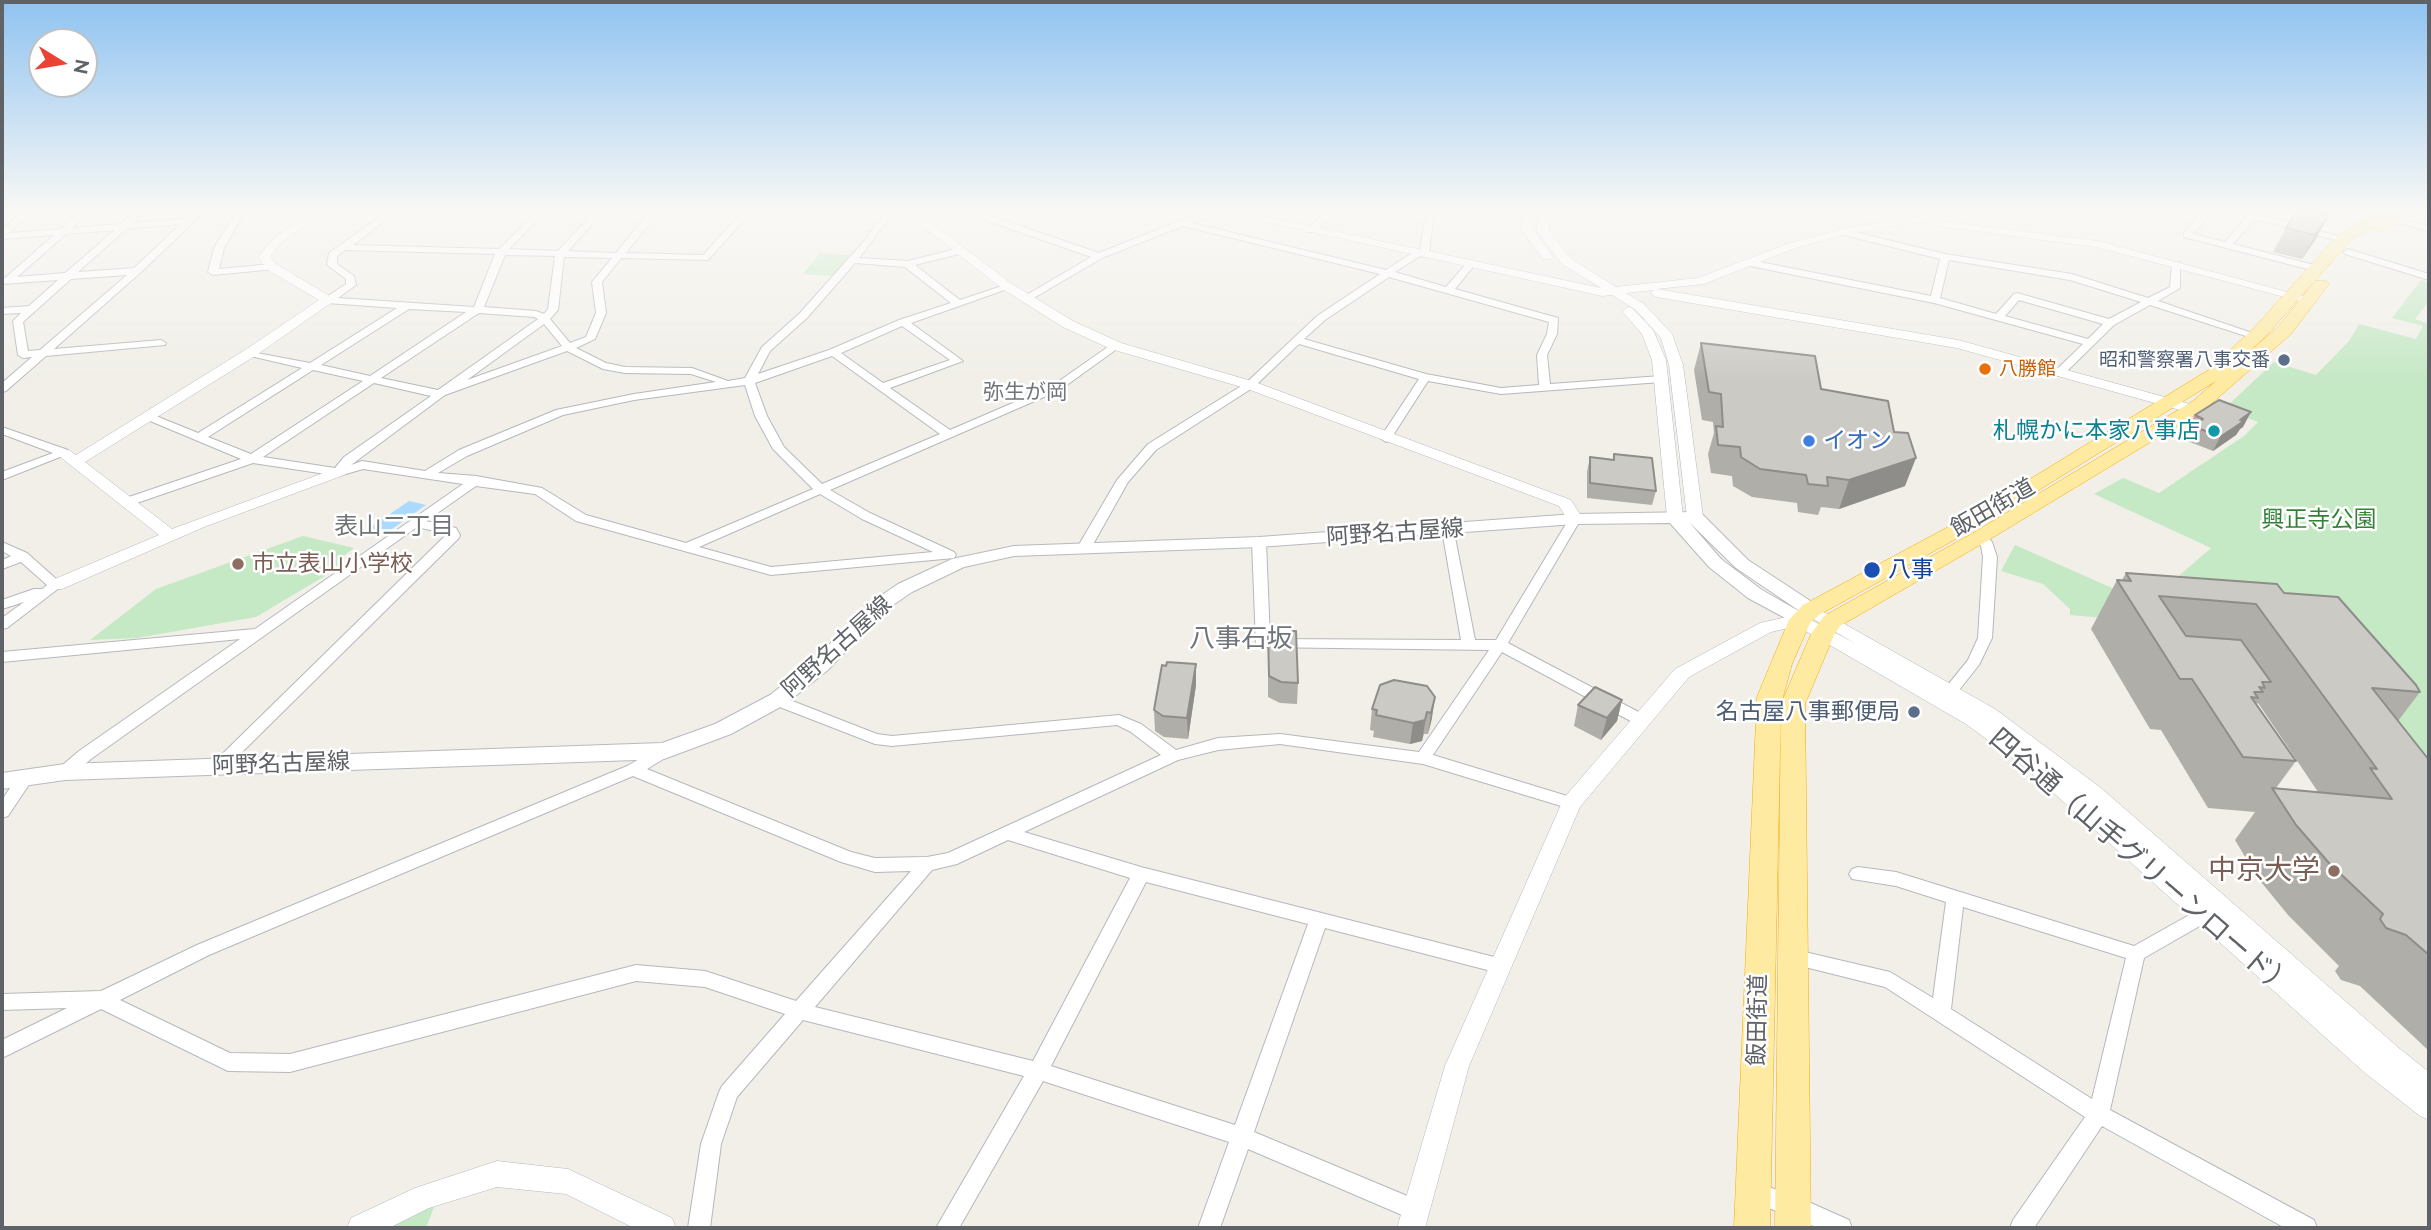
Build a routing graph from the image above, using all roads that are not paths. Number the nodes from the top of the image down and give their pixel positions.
1 (21, 267) edge
2 (79, 267) edge
3 (141, 267) edge
4 (215, 267) edge
5 (267, 267) edge
6 (272, 267) edge
7 (336, 267) edge
8 (495, 267) edge
9 (558, 267) edge
10 (608, 267) edge
11 (846, 267) edge
12 (912, 267) edge
13 (982, 267) edge
14 (1080, 267) edge
15 (1364, 267) edge
16 (1400, 267) edge
17 (1468, 267) edge
18 (1477, 267) edge
19 (1562, 267) edge
20 (1575, 267) edge
21 (1738, 267) edge
22 (1772, 267) edge
23 (1943, 267) edge
24 (2011, 267) edge
25 (2177, 267) edge
26 (2190, 267) edge
27 (2326, 267) edge
28 (2403, 267) edge
29 (2315, 268) edge
30 (137, 271) junction
31 (1390, 274) junction
32 (71, 275) junction
33 (2429, 277) edge
34 (4, 282) edge
35 (1008, 287) junction
36 (1632, 289) junction
37 (1449, 290) junction
38 (1609, 291) junction
39 (2300, 297) junction
40 (1027, 299) junction
41 (327, 300) junction
42 (1936, 300) junction
43 (2147, 301) junction
44 (958, 303) junction
45 (405, 307) junction
46 (32, 309) junction
47 (478, 309) junction
48 (2, 311) edge
49 (1999, 317) junction
50 (545, 318) junction
51 (903, 322) junction
52 (2110, 323) junction
53 (2256, 336) junction
54 (1299, 341) junction
55 (2088, 342) junction
56 (160, 343) dead end
57 (1116, 346) junction
58 (569, 348) junction
59 (833, 352) junction
60 (41, 353) junction
61 (250, 353) junction
62 (310, 366) junction
63 (2059, 373) junction
64 (1425, 377) junction
65 (369, 379) junction
66 (1661, 379) junction
67 (749, 381) junction
68 (727, 382) junction
69 (1250, 385) junction
70 (884, 386) junction
71 (1545, 386) junction
72 (2, 389) edge
73 (439, 394) junction
74 (2172, 401) junction
75 (2192, 409) junction
76 (147, 416) junction
77 (2, 430) edge
78 (947, 434) junction
79 (200, 437) junction
80 (1386, 438) junction
81 (70, 457) junction
82 (252, 458) junction
83 (339, 472) junction
84 (429, 473) junction
85 (2, 476) edge
86 (476, 480) junction
87 (820, 489) junction
88 (127, 502) junction
89 (1675, 517) junction
90 (1695, 517) junction
91 (1575, 519) junction
92 (415, 523) junction
93 (1448, 530) junction
94 (171, 536) junction
95 (1980, 537) junction
96 (1259, 542) junction
97 (2, 546) edge
98 (688, 547) junction
99 (1084, 548) junction
100 (22, 556) junction
101 (953, 559) junction
102 (2, 565) edge
103 (56, 585) junction
104 (2, 605) edge
105 (1817, 621) junction
106 (2, 625) edge
107 (259, 632) junction
108 (1469, 644) junction
109 (1500, 645) junction
110 (2, 657) edge
111 (1950, 691) junction
112 (777, 700) junction
113 (1643, 721) junction
114 (664, 751) junction
115 (1172, 757) junction
116 (1423, 758) junction
117 (218, 766) junction
118 (633, 770) junction
119 (65, 772) junction
120 (26, 777) junction
121 (2, 781) edge
122 (1571, 803) junction
123 (2, 812) edge
124 (1009, 834) junction
125 (928, 864) junction
126 (1141, 874) junction
127 (1858, 874) dead end
128 (1955, 899) junction
129 (2206, 914) junction
130 (1319, 919) junction
131 (2136, 954) junction
132 (1792, 957) junction
133 (1499, 965) junction
134 (99, 999) junction
135 (2, 1002) edge
136 (800, 1011) junction
137 (1941, 1013) junction
138 (2, 1049) edge
139 (1038, 1071) junction
140 (2429, 1086) edge
141 (2429, 1108) edge
142 (2099, 1114) junction
143 (1240, 1136) junction
144 (1754, 1192) junction
145 (1793, 1217) edge
146 (1413, 1219) edge
147 (361, 1228) edge
148 (662, 1228) edge
149 (699, 1228) edge
150 (947, 1228) edge
151 (1209, 1228) edge
152 (1752, 1228) edge
153 (1841, 1228) edge
154 (2021, 1228) edge
155 (2306, 1228) edge

1 - 34 street
2 - 32 street
3 - 30 street
4 - 5 street
6 - 41 street
7 - 41 street
8 - 47 street
9 - 50 street
10 - 58 street
11 - 67 street
12 - 44 street
13 - 35 street
14 - 40 street
15 - 31 street
16 - 31 street
17 - 37 street
18 - 38 street
19 - 38 street
20 - 38 street
21 - 36 street
22 - 42 street
23 - 42 street
24 - 43 street
25 - 43 street
26 - 39 street
27 - 39 highway, 飯田街道
28 - 33 street
29 - 39 highway, 飯田街道
30 - 32 street
30 - 60 street
31 - 37 street
31 - 54 street
32 - 34 street
32 - 46 street
35 - 40 street
35 - 44 street
36 - 38 street
36 - 63 street
37 - 71 street
38 - 66 street
38 - 90 street
39 - 53 highway, 飯田街道
39 - 75 highway, 飯田街道
40 - 57 street
41 - 45 street
41 - 61 street
42 - 49 street
43 - 52 street
43 - 53 street
44 - 51 street
45 - 47 street
45 - 62 street
46 - 48 street
46 - 60 street
47 - 50 street
47 - 65 street
49 - 52 street
49 - 55 street
50 - 58 street
50 - 73 street
51 - 59 street
51 - 70 street
52 - 55 street
53 - 74 highway, 飯田街道
54 - 64 street
54 - 69 street
55 - 63 street
56 - 60 street
57 - 69 street
57 - 78 street
58 - 68 street
58 - 73 street
59 - 67 street
59 - 70 street
60 - 72 street
61 - 62 street
61 - 76 street
62 - 65 street
62 - 79 street
63 - 74 street
64 - 71 street
64 - 80 street
65 - 73 street
65 - 82 street
66 - 71 street
66 - 89 street
67 - 68 street
67 - 87 street
68 - 84 street
69 - 80 street
69 - 99 street
70 - 78 street
73 - 83 street
74 - 75 street
74 - 105 highway, 飯田街道
75 - 95 highway, 飯田街道
76 - 79 street
76 - 81 street
77 - 81 street
78 - 87 street
79 - 82 street
80 - 91 street
81 - 85 street
81 - 88 street
82 - 83 street
82 - 88 street
83 - 84 street
83 - 94 street
84 - 86 street
86 - 92 street
86 - 98 street
87 - 98 street
87 - 101 street
88 - 94 street
89 - 90 main road, 阿野名古屋線
89 - 91 main road, 阿野名古屋線
89 - 105 main road
90 - 105 main road
91 - 93 main road, 阿野名古屋線
91 - 109 street
92 - 107 street
92 - 117 street
93 - 96 main road, 阿野名古屋線
93 - 108 street
94 - 103 street
95 - 105 highway, 飯田街道
95 - 111 street
96 - 99 main road, 阿野名古屋線
96 - 108 street
97 - 100 street
98 - 101 street
99 - 101 main road, 阿野名古屋線
100 - 102 street
100 - 103 street
101 - 112 main road, 阿野名古屋線
103 - 104 street
103 - 106 street
105 - 111 street
105 - 113 street
105 - 129 street, 四谷通（山手グリーンロード）
105 - 132 highway, 飯田街道
105 - 144 highway, 飯田街道
107 - 110 street
107 - 119 street
108 - 109 street
109 - 113 street
109 - 116 street
111 - 140 street
112 - 114 main road, 阿野名古屋線
112 - 115 street
113 - 122 street
114 - 117 main road, 阿野名古屋線
114 - 118 street
115 - 116 street
115 - 124 street
116 - 122 street
117 - 119 main road, 阿野名古屋線
118 - 125 street
118 - 134 street
119 - 120 main road, 阿野名古屋線
120 - 121 main road, 阿野名古屋線
120 - 123 street
122 - 133 street
124 - 125 street
124 - 126 street
125 - 136 street
126 - 130 street
126 - 139 street
127 - 128 street
128 - 131 street
128 - 137 street
129 - 131 street
129 - 141 street, 四谷通（山手グリーンロード）
130 - 133 street
130 - 143 street
131 - 142 street
132 - 137 street
132 - 145 highway, 飯田街道
133 - 146 street
134 - 135 street
134 - 136 street
134 - 138 street
136 - 139 street
136 - 149 street
137 - 142 street
139 - 143 street
139 - 150 street
142 - 154 street
142 - 155 street
143 - 146 street
143 - 151 street
144 - 145 street
144 - 152 highway, 飯田街道
145 - 153 street
147 - 148 street

